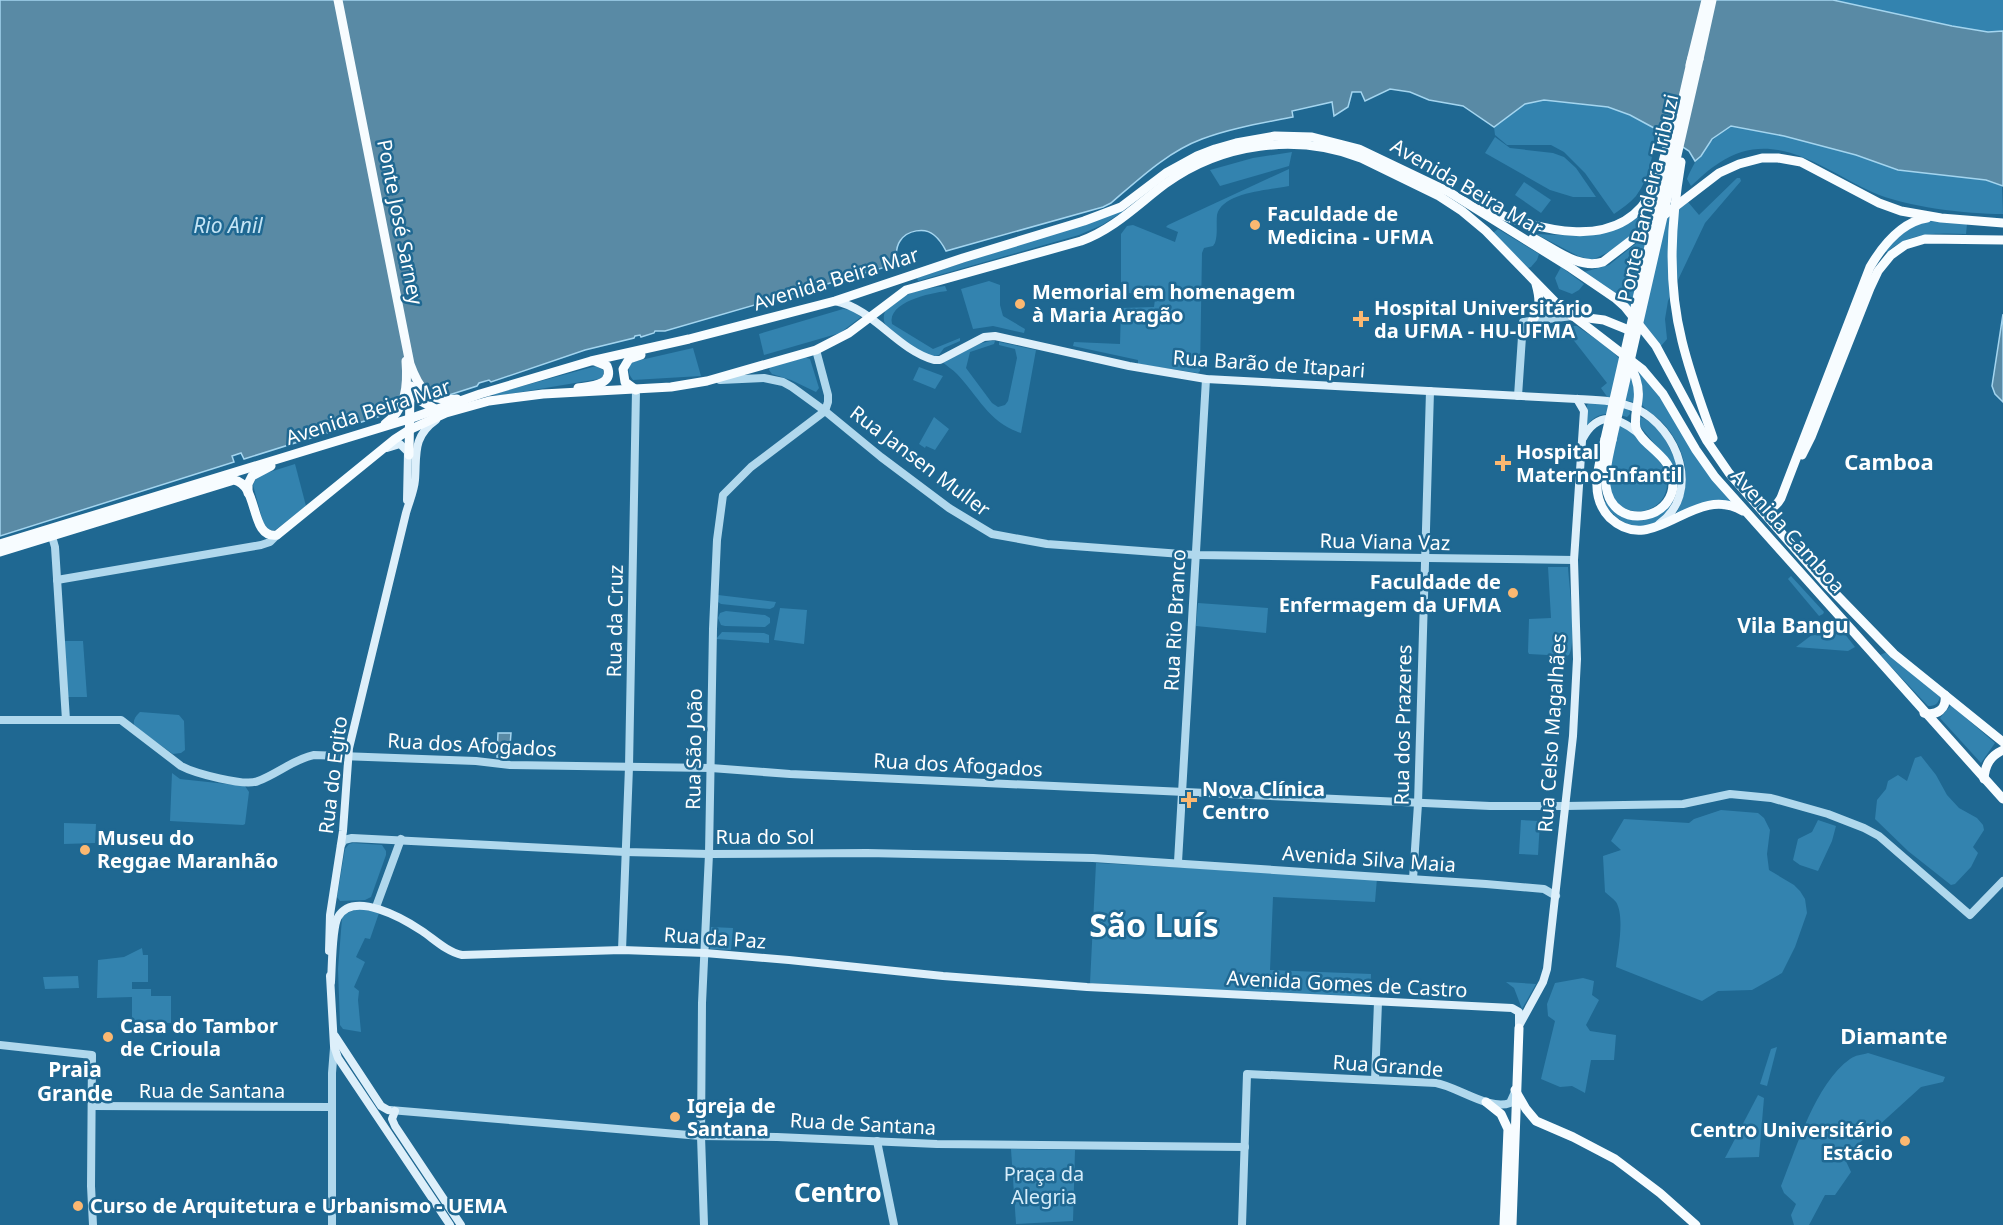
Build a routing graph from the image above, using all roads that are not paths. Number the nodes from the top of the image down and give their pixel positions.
1 (336, 0) edge
2 (1706, 0) edge
3 (1712, 0) edge
4 (1695, 58) junction
5 (1449, 192) junction
6 (1941, 218) junction
7 (1492, 220) junction
8 (2003, 223) edge
9 (2003, 240) edge
10 (1536, 284) junction
11 (1866, 286) junction
12 (835, 301) junction
13 (1572, 316) junction
14 (869, 317) junction
15 (1634, 318) joint
16 (1604, 320) junction
17 (1527, 322) junction
18 (1595, 334) junction
19 (699, 336) junction
20 (1656, 346) junction
21 (816, 350) junction
22 (1626, 356) junction
23 (591, 361) junction
24 (406, 363) junction
25 (1206, 379) junction
26 (706, 381) junction
27 (410, 384) junction
28 (636, 390) junction
29 (1430, 391) junction
30 (480, 394) junction
31 (543, 394) junction
32 (1518, 396) junction
33 (1577, 399) junction
34 (405, 409) junction
35 (1637, 409) junction
36 (436, 410) junction
37 (825, 411) junction
38 (446, 413) junction
39 (409, 419) junction
40 (381, 428) junction
41 (409, 430) junction
42 (1638, 433) junction
43 (1582, 439) junction
44 (1608, 440) junction
45 (380, 451) junction
46 (409, 455) junction
47 (281, 458) junction
48 (1727, 471) junction
49 (248, 493) junction
50 (1783, 493) junction
51 (1760, 508) junction
52 (406, 513) junction
53 (1748, 515) junction
54 (1777, 528) junction
55 (1650, 529) junction
56 (51, 532) junction
57 (278, 535) junction
58 (0, 544) edge
59 (0, 552) edge
60 (1195, 555) junction
61 (1424, 558) junction
62 (1574, 560) junction
63 (57, 580) junction
64 (1945, 695) junction
65 (1924, 713) junction
66 (0, 720) edge
67 (66, 720) junction
68 (2003, 742) edge
69 (2003, 750) edge
70 (349, 756) junction
71 (629, 767) junction
72 (711, 768) junction
73 (1984, 779) junction
74 (1182, 791) junction
75 (2003, 799) edge
76 (1418, 804) junction
77 (1566, 807) junction
78 (343, 831) junction
79 (352, 838) junction
80 (401, 839) junction
81 (341, 845) junction
82 (625, 852) junction
83 (709, 854) junction
84 (1178, 862) junction
85 (1413, 879) junction
86 (2003, 881) edge
87 (1556, 896) junction
88 (376, 907) junction
89 (622, 950) junction
90 (705, 953) junction
91 (331, 982) junction
92 (1171, 991) joint
93 (1378, 1002) junction
94 (1519, 1028) junction
95 (335, 1035) junction
96 (0, 1045) edge
97 (334, 1046) junction
98 (1375, 1080) junction
99 (1515, 1090) junction
100 (1486, 1102) junction
101 (93, 1106) junction
102 (332, 1107) junction
103 (372, 1109) junction
104 (392, 1110) junction
105 (701, 1136) junction
106 (877, 1141) junction
107 (1245, 1148) junction
108 (93, 1225) edge
109 (332, 1225) edge
110 (450, 1225) edge
111 (461, 1225) edge
112 (704, 1225) edge
113 (894, 1225) edge
114 (1242, 1225) edge
115 (1504, 1225) edge
116 (1512, 1225) edge
117 (1696, 1225) edge

1 - 24 main road, Ponte José Sarney
1 - 30 main road, Ponte José Sarney
2 - 4 main road, Ponte Bandeira Tribuzi
3 - 4 main road, Ponte Bandeira Tribuzi
4 - 5 main road, bridge
4 - 44 main road, Ponte Bandeira Tribuzi, bridge
4 - 48 main road, bridge
5 - 7 main road, Avenida Beira Mar
5 - 12 main road, Avenida Beira Mar
6 - 7 main road
6 - 8 main road
6 - 11 main road
7 - 15 main road, Avenida Beira Mar
9 - 11 main road
10 - 13 main road, Avenida Beira Mar
10 - 14 main road, Avenida Beira Mar
10 - 17 main road
11 - 50 main road
12 - 14 main road
12 - 19 main road, Avenida Beira Mar
13 - 16 main road
13 - 17 street
13 - 18 main road, Avenida Camboa
14 - 21 main road, Avenida Beira Mar
14 - 25 main road, Rua Barão de Itapari
15 - 20 main road, Avenida Camboa
16 - 18 main road
16 - 20 main road
17 - 32 street
18 - 22 main road, Avenida Camboa
19 - 23 main road, Avenida Beira Mar
19 - 28 main road
20 - 48 main road, Avenida Camboa
21 - 26 main road, Avenida Beira Mar
21 - 37 street
22 - 35 main road
22 - 53 main road, Avenida Camboa
23 - 30 main road, Avenida Beira Mar
23 - 31 main road
24 - 27 main road
24 - 34 main road, Ponte José Sarney
25 - 29 main road, Rua Barão de Itapari
25 - 60 street, Rua Rio Branco
26 - 28 main road, Avenida Beira Mar
26 - 37 street, Rua Jansen Muller
27 - 34 main road
27 - 36 main road
28 - 31 main road, Avenida Beira Mar
28 - 71 street, Rua da Cruz
29 - 32 main road, Rua Barão de Itapari
29 - 61 street, Rua dos Prazeres
30 - 36 main road, Avenida Beira Mar
31 - 38 main road, Avenida Beira Mar
32 - 33 main road, Rua Barão de Itapari
33 - 35 main road
33 - 43 main road, Rua Celso Magalhães
34 - 39 main road
34 - 40 main road
35 - 42 main road
35 - 55 main road
36 - 38 main road
36 - 39 main road, Avenida Beira Mar
37 - 60 street, Rua Jansen Muller
37 - 72 street, Rua São João
38 - 41 main road, Avenida Beira Mar
38 - 52 main road, Rua do Egito
39 - 40 main road, Avenida Beira Mar
39 - 41 main road
40 - 47 main road, Avenida Beira Mar
41 - 45 main road, Avenida Beira Mar
41 - 46 main road
42 - 43 main road, Ponte Bandeira Tribuzi
42 - 44 main road, Ponte Bandeira Tribuzi
43 - 62 main road, Rua Celso Magalhães
44 - 55 main road, Ponte Bandeira Tribuzi
45 - 46 main road
45 - 57 main road, Avenida Beira Mar
46 - 52 main road, Rua do Egito
47 - 49 main road
47 - 56 main road, Avenida Beira Mar
48 - 51 main road, Avenida Camboa
49 - 56 main road, Avenida Beira Mar
49 - 57 main road
50 - 51 main road
50 - 54 main road
51 - 54 main road, Avenida Camboa
52 - 70 main road, Rua do Egito
53 - 55 main road
53 - 65 main road, Avenida Camboa
54 - 64 main road, Avenida Camboa
56 - 58 main road, Avenida Beira Mar
56 - 59 main road, Avenida Beira Mar
56 - 63 street
57 - 63 street
60 - 61 street, Rua Viana Vaz
60 - 74 street, Rua Rio Branco
61 - 62 street, Rua Viana Vaz
61 - 76 street, Rua dos Prazeres
62 - 77 main road, Rua Celso Magalhães
63 - 67 street
64 - 65 main road
64 - 68 main road, Avenida Camboa
65 - 73 main road, Avenida Camboa
66 - 67 street, Rua dos Afogados
67 - 70 street, Rua dos Afogados
69 - 73 main road
70 - 71 street, Rua dos Afogados
70 - 78 main road, Rua do Egito
71 - 72 street, Rua dos Afogados
71 - 82 street, Rua da Cruz
72 - 74 street, Rua dos Afogados
72 - 83 street, Rua São João
73 - 75 main road, Avenida Camboa
74 - 76 street, Rua dos Afogados
74 - 84 street, Rua Rio Branco
76 - 77 street, Rua dos Afogados
76 - 85 street, Rua dos Prazeres
77 - 86 street, Rua dos Afogados
77 - 87 main road, Rua Celso Magalhães
78 - 79 street
78 - 81 main road, Rua do Egito
79 - 80 street, Rua do Sol
79 - 81 street
80 - 82 street, Rua do Sol
80 - 88 street
81 - 91 main road, Rua do Egito
82 - 83 street, Rua do Sol
82 - 89 street, Rua da Cruz
83 - 84 street, Rua do Sol
83 - 90 street, Rua São João
84 - 85 street, Avenida Silva Maia
85 - 87 street, Avenida Silva Maia
87 - 94 main road, Rua Celso Magalhães
88 - 89 main road, Rua da Paz
88 - 91 main road
89 - 90 main road, Rua da Paz
90 - 92 main road, Rua da Paz
90 - 105 street, Rua São João
91 - 95 main road, Rua do Egito
92 - 93 main road, Avenida Gomes de Castro
93 - 94 main road, Avenida Gomes de Castro
93 - 98 street
94 - 99 main road
95 - 97 main road, Rua do Egito
95 - 104 main road
96 - 101 street
97 - 102 street
97 - 103 main road
98 - 100 street, Rua Grande
98 - 107 street, Rua Grande
99 - 100 street, Rua Grande
99 - 116 main road
99 - 117 main road
100 - 115 main road
101 - 102 street, Rua de Santana
101 - 108 street
102 - 109 street
103 - 104 street, Rua de Santana
103 - 110 main road
104 - 105 street, Rua de Santana
104 - 111 main road
105 - 106 street, Rua de Santana
105 - 112 street, Rua São João
106 - 107 street, Rua de Santana
106 - 113 street
107 - 114 street

